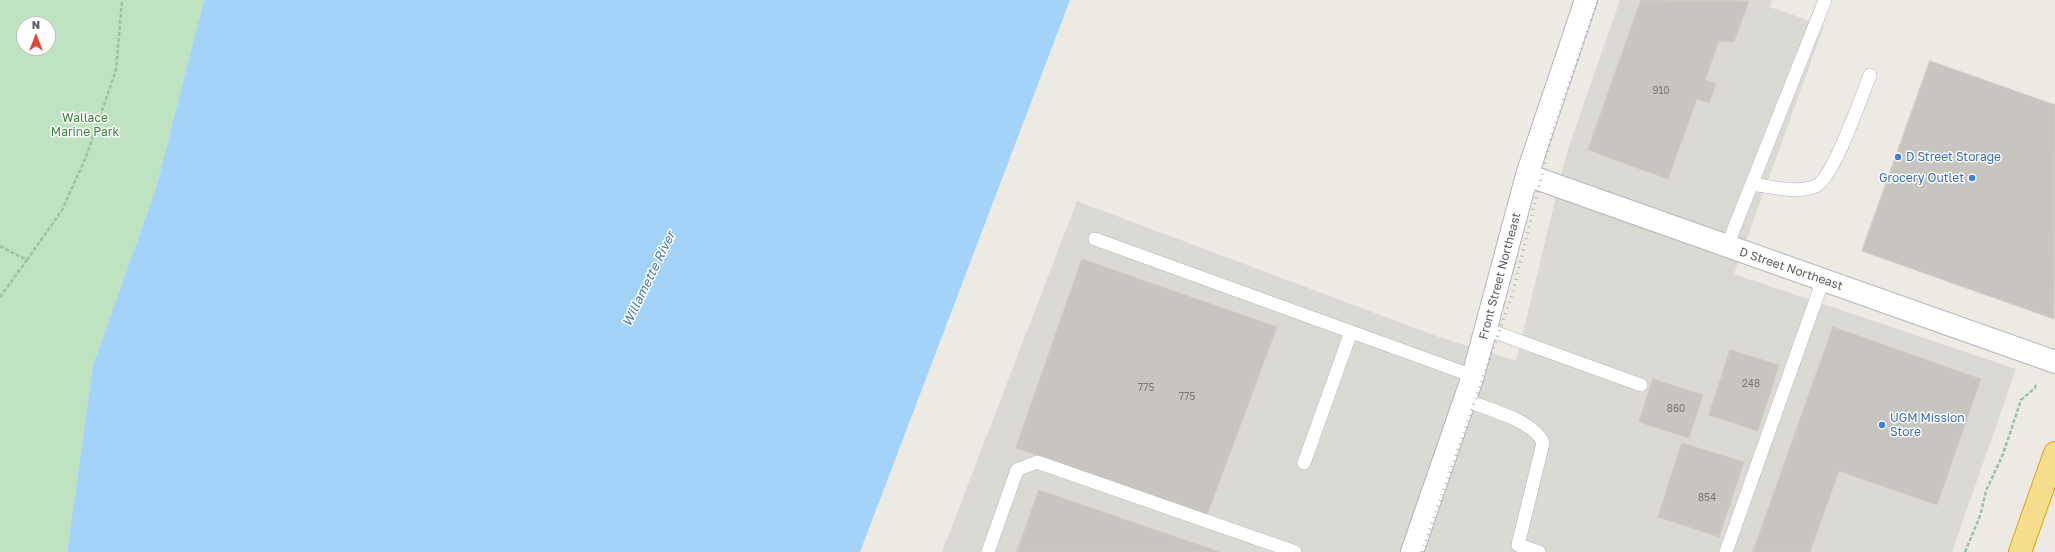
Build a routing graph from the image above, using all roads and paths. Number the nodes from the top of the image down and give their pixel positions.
1 (122, 0) edge
2 (1586, 0) edge
3 (1824, 0) edge
4 (1870, 75) dead end
5 (1527, 175) junction
6 (1752, 184) junction
7 (1095, 239) dead end
8 (0, 246) edge
9 (1727, 246) junction
10 (27, 260) junction
11 (1823, 280) junction
12 (0, 297) edge
13 (1486, 329) junction
14 (1351, 332) junction
15 (2048, 360) edge
16 (1473, 376) junction
17 (1641, 385) dead end
18 (1465, 400) junction
19 (2055, 453) edge
20 (1304, 463) dead end
21 (988, 552) edge
22 (1295, 552) edge
23 (1412, 552) edge
24 (1539, 552) edge
25 (1726, 552) edge
26 (1965, 552) edge
27 (2020, 552) edge

1 - 10 path
2 - 5 street, Front Street Northeast
3 - 6 lane
4 - 6 lane
5 - 9 street, D Street Northeast
5 - 13 street, Front Street Northeast
6 - 9 lane
7 - 14 lane
8 - 10 path
9 - 11 street, D Street Northeast
10 - 12 path
11 - 15 street, D Street Northeast
11 - 25 lane
13 - 16 street, Front Street Northeast
13 - 17 lane
14 - 16 lane
14 - 20 lane
15 - 26 path
16 - 18 street, Front Street Northeast
18 - 23 street, Front Street Northeast
18 - 24 lane
19 - 27 highway
21 - 22 lane

